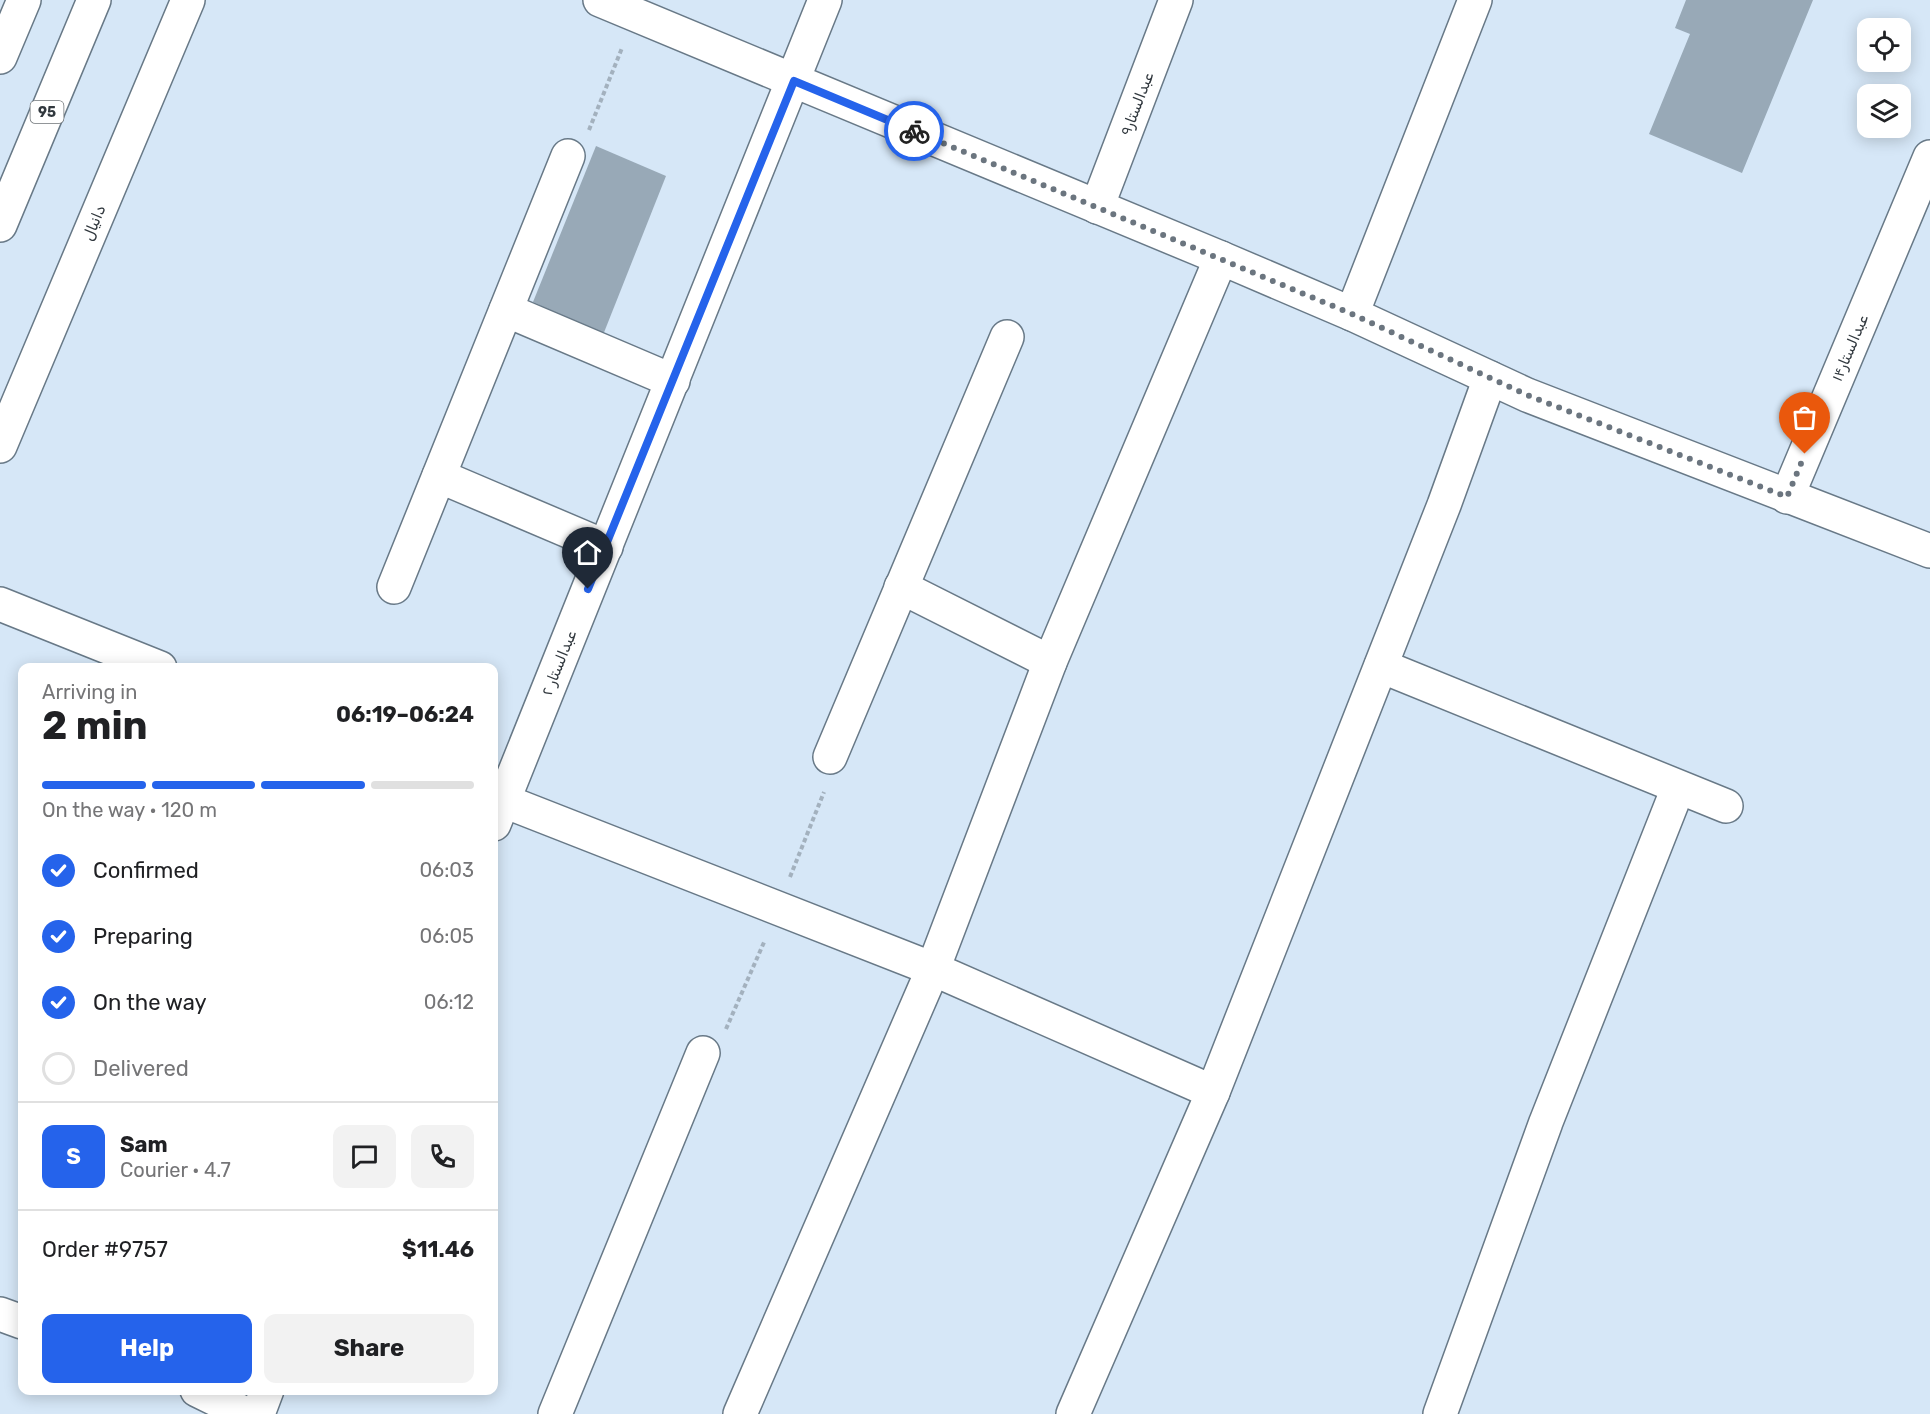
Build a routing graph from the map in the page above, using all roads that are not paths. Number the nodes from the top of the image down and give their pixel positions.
1 (24, 0) edge
2 (94, 0) edge
3 (188, 0) edge
4 (600, 0) edge
5 (825, 0) edge
6 (1176, 0) edge
7 (1475, 0) edge
8 (0, 57) edge
9 (794, 81) junction
10 (568, 156) road end
11 (1930, 157) edge
12 (1097, 207) junction
13 (0, 225) edge
14 (1221, 258) junction
15 (506, 310) junction
16 (1352, 314) junction
17 (1006, 337) dead end
18 (1490, 378) junction
19 (673, 381) junction
20 (0, 446) edge
21 (439, 476) junction
22 (1787, 497) junction
23 (606, 547) junction
24 (1930, 551) edge
25 (394, 587) dead end
26 (901, 587) junction
27 (0, 604) edge
28 (1050, 662) junction
29 (148, 663) edge
30 (1381, 666) junction
31 (830, 757) road end
32 (1678, 788) junction
33 (498, 805) edge
34 (1726, 806) dead end
35 (498, 807) edge
36 (933, 969) junction
37 (703, 1053) road end
38 (1213, 1092) junction
39 (0, 1314) edge
40 (18, 1321) edge
41 (207, 1395) edge
42 (265, 1395) edge
43 (246, 1414) edge
44 (258, 1414) edge
45 (555, 1414) edge
46 (740, 1414) edge
47 (1073, 1414) edge
48 (1440, 1414) edge

1 - 8 main road
2 - 13 main road, 95
3 - 20 main road, دانیال
4 - 9 main road
5 - 9 main road, عبدالستار ۲
6 - 12 main road, عبدالستار۹
7 - 16 main road
9 - 12 main road
9 - 19 main road, عبدالستار ۲
10 - 15 main road
11 - 22 main road, عبدالستار۱۴
12 - 14 main road
14 - 16 main road
14 - 28 main road
15 - 19 main road
15 - 21 main road
16 - 18 main road
17 - 26 main road
18 - 22 main road
18 - 30 main road
19 - 23 main road, عبدالستار ۲
21 - 23 main road
21 - 25 main road
22 - 24 main road
23 - 33 main road, عبدالستار ۲
26 - 28 main road
26 - 31 main road
27 - 29 main road
28 - 36 main road
30 - 32 main road
30 - 38 main road
32 - 34 main road
32 - 48 main road
35 - 36 main road
36 - 38 main road
36 - 46 main road
37 - 45 main road
38 - 47 main road
39 - 40 main road
41 - 43 main road
42 - 44 main road

